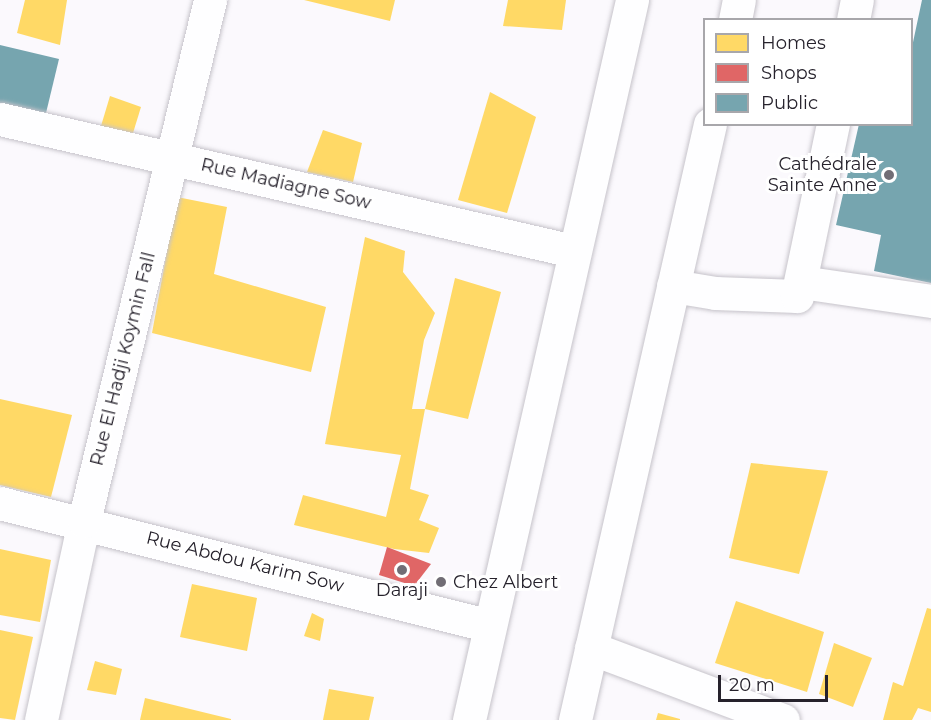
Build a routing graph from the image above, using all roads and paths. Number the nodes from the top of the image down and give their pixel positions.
1 (210, 0) edge
2 (632, 0) edge
3 (739, 0) edge
4 (857, 0) edge
5 (735, 18) edge
6 (854, 18) edge
7 (0, 118) edge
8 (710, 126) edge
9 (833, 126) edge
10 (173, 158) junction
11 (573, 251) junction
12 (801, 282) junction
13 (673, 286) junction
14 (931, 301) edge
15 (0, 503) edge
16 (84, 521) junction
17 (490, 626) junction
18 (591, 648) junction
19 (41, 720) edge
20 (469, 720) edge
21 (575, 720) edge
22 (783, 720) edge

1 - 10 street, Rue El Hadji Koymin Fall
2 - 11 street
3 - 5 street
4 - 6 street
7 - 10 street, Rue Madiagne Sow
8 - 13 street
9 - 12 street
10 - 11 street, Rue Madiagne Sow
10 - 16 street, Rue El Hadji Koymin Fall
11 - 17 street
12 - 13 street
12 - 14 street
13 - 18 street
15 - 16 street, Rue Abdou Karim Sow
16 - 17 street, Rue Abdou Karim Sow
16 - 19 street, Rue El Hadji Koymin Fall
17 - 20 street
18 - 21 street
18 - 22 street

